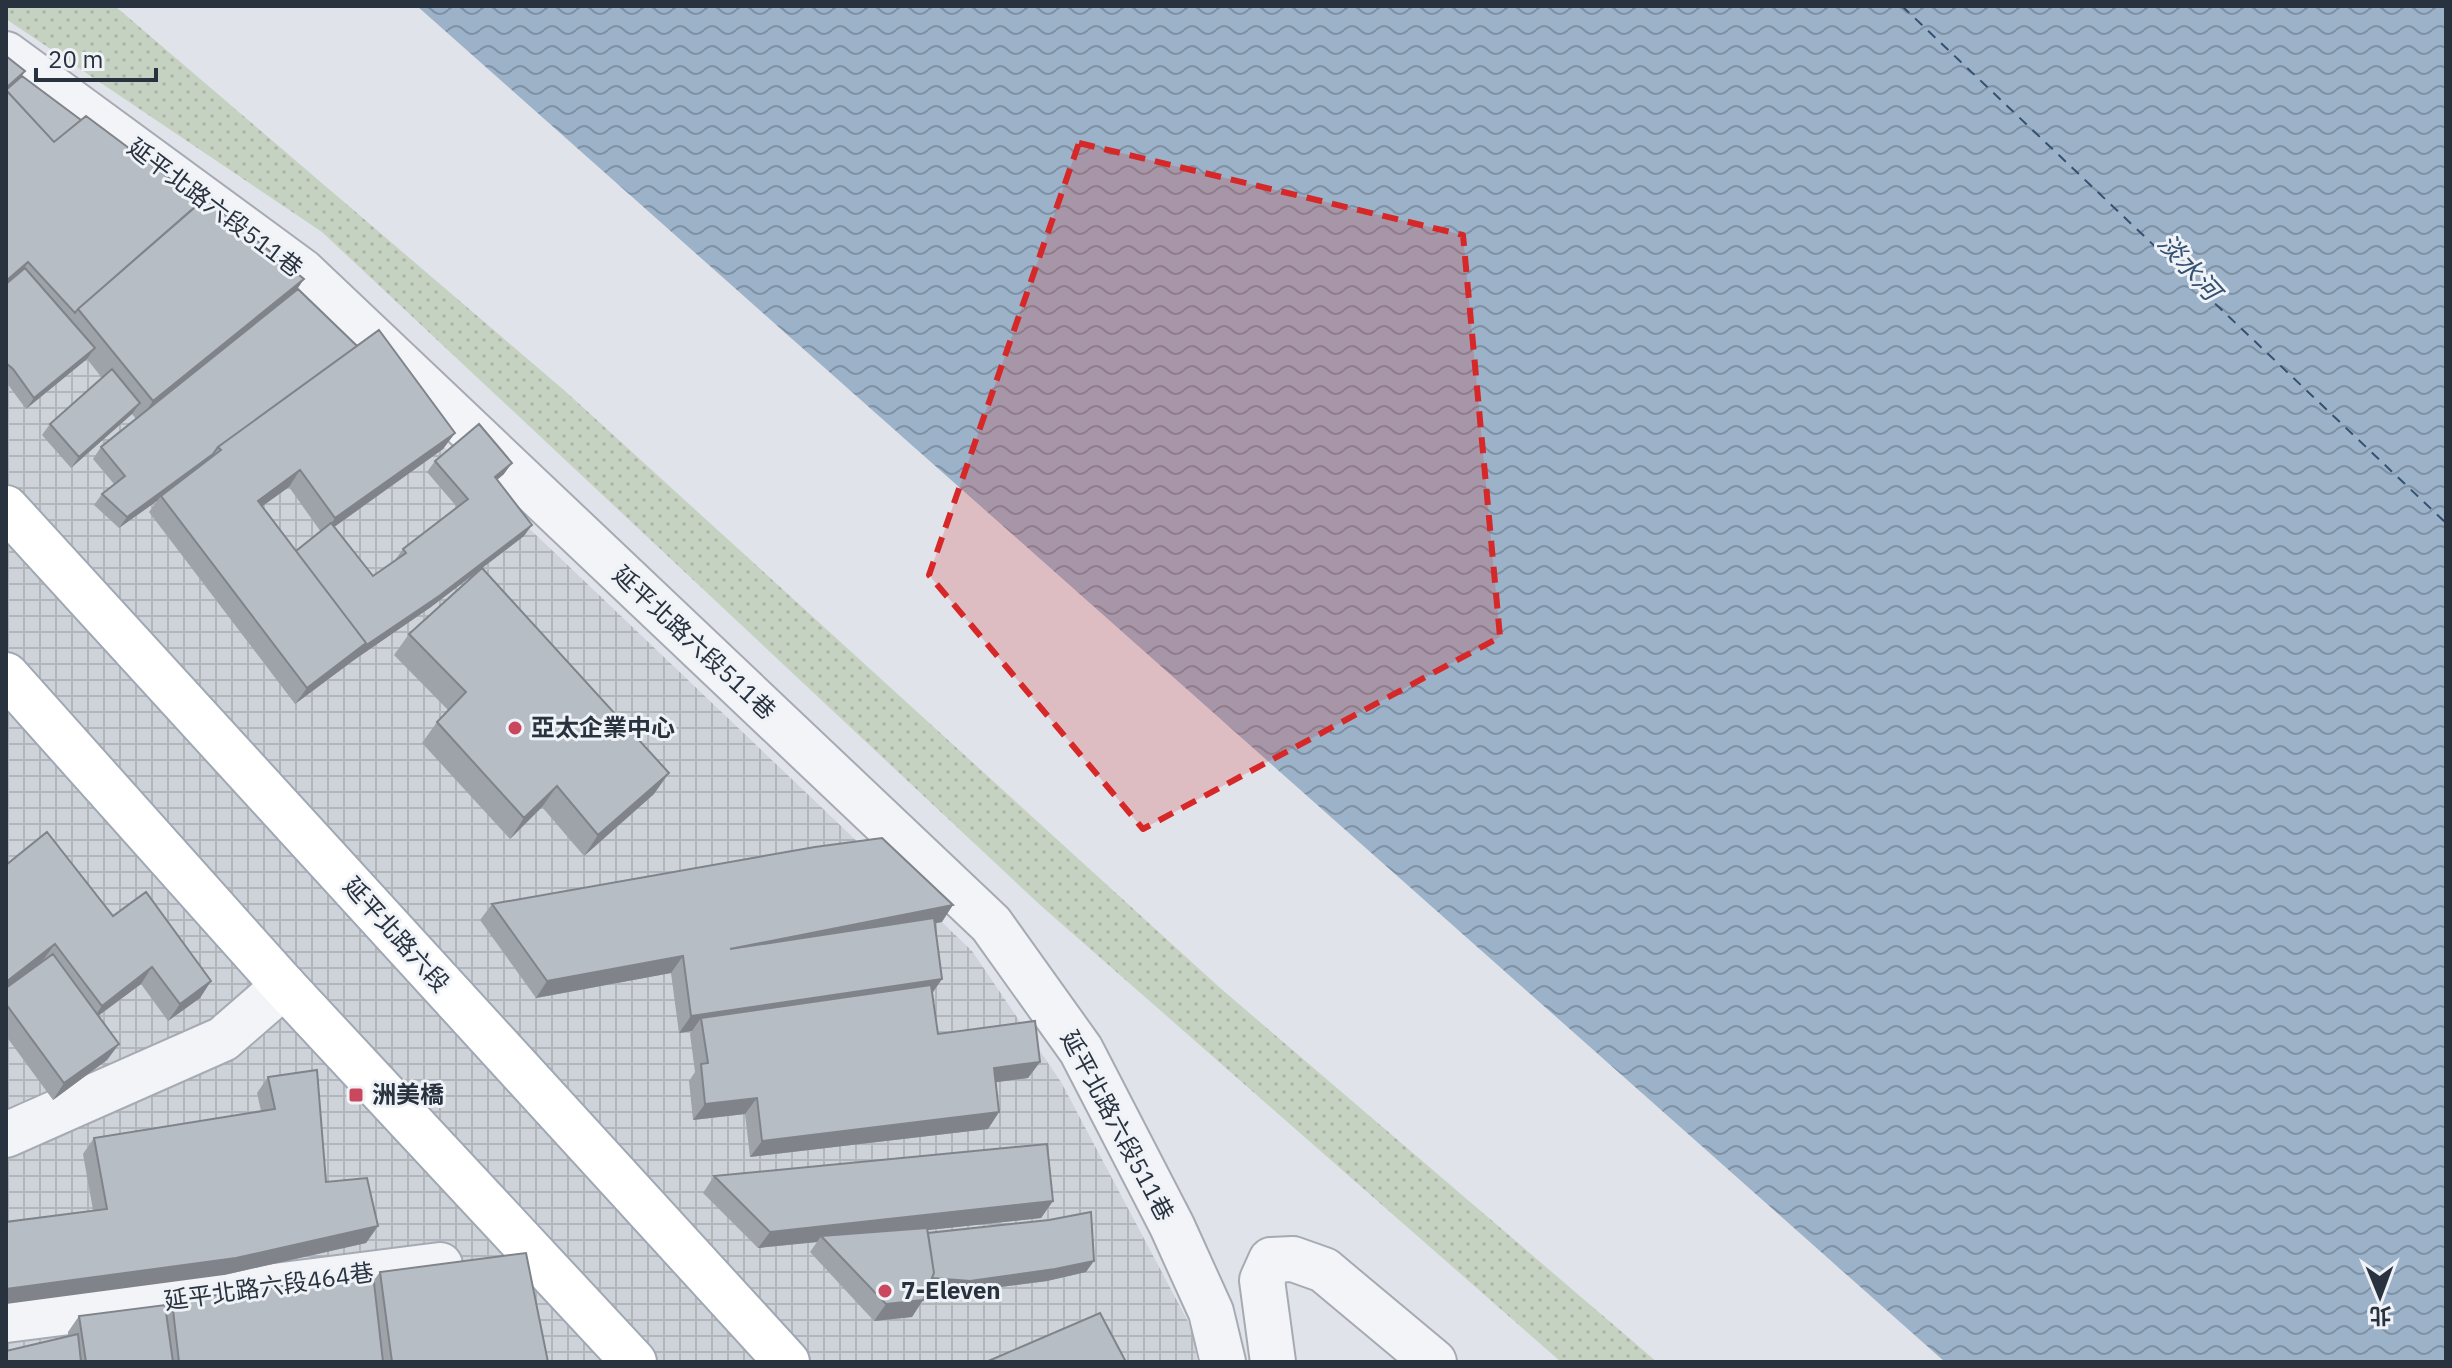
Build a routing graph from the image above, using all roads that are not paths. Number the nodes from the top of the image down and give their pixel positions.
1 (6, 54) edge
2 (6, 508) edge
3 (6, 675) edge
4 (284, 986) junction
5 (6, 1135) edge
6 (532, 1255) junction
7 (6, 1320) edge
8 (634, 1362) edge
9 (787, 1362) edge
10 (1223, 1362) edge
11 (1273, 1362) edge
12 (1434, 1362) edge

1 - 10 street, 延平北路六段511巷
2 - 9 main road, 延平北路六段
3 - 4 main road
4 - 5 street
4 - 6 main road
6 - 7 street, 延平北路六段464巷
6 - 8 main road
11 - 12 street

